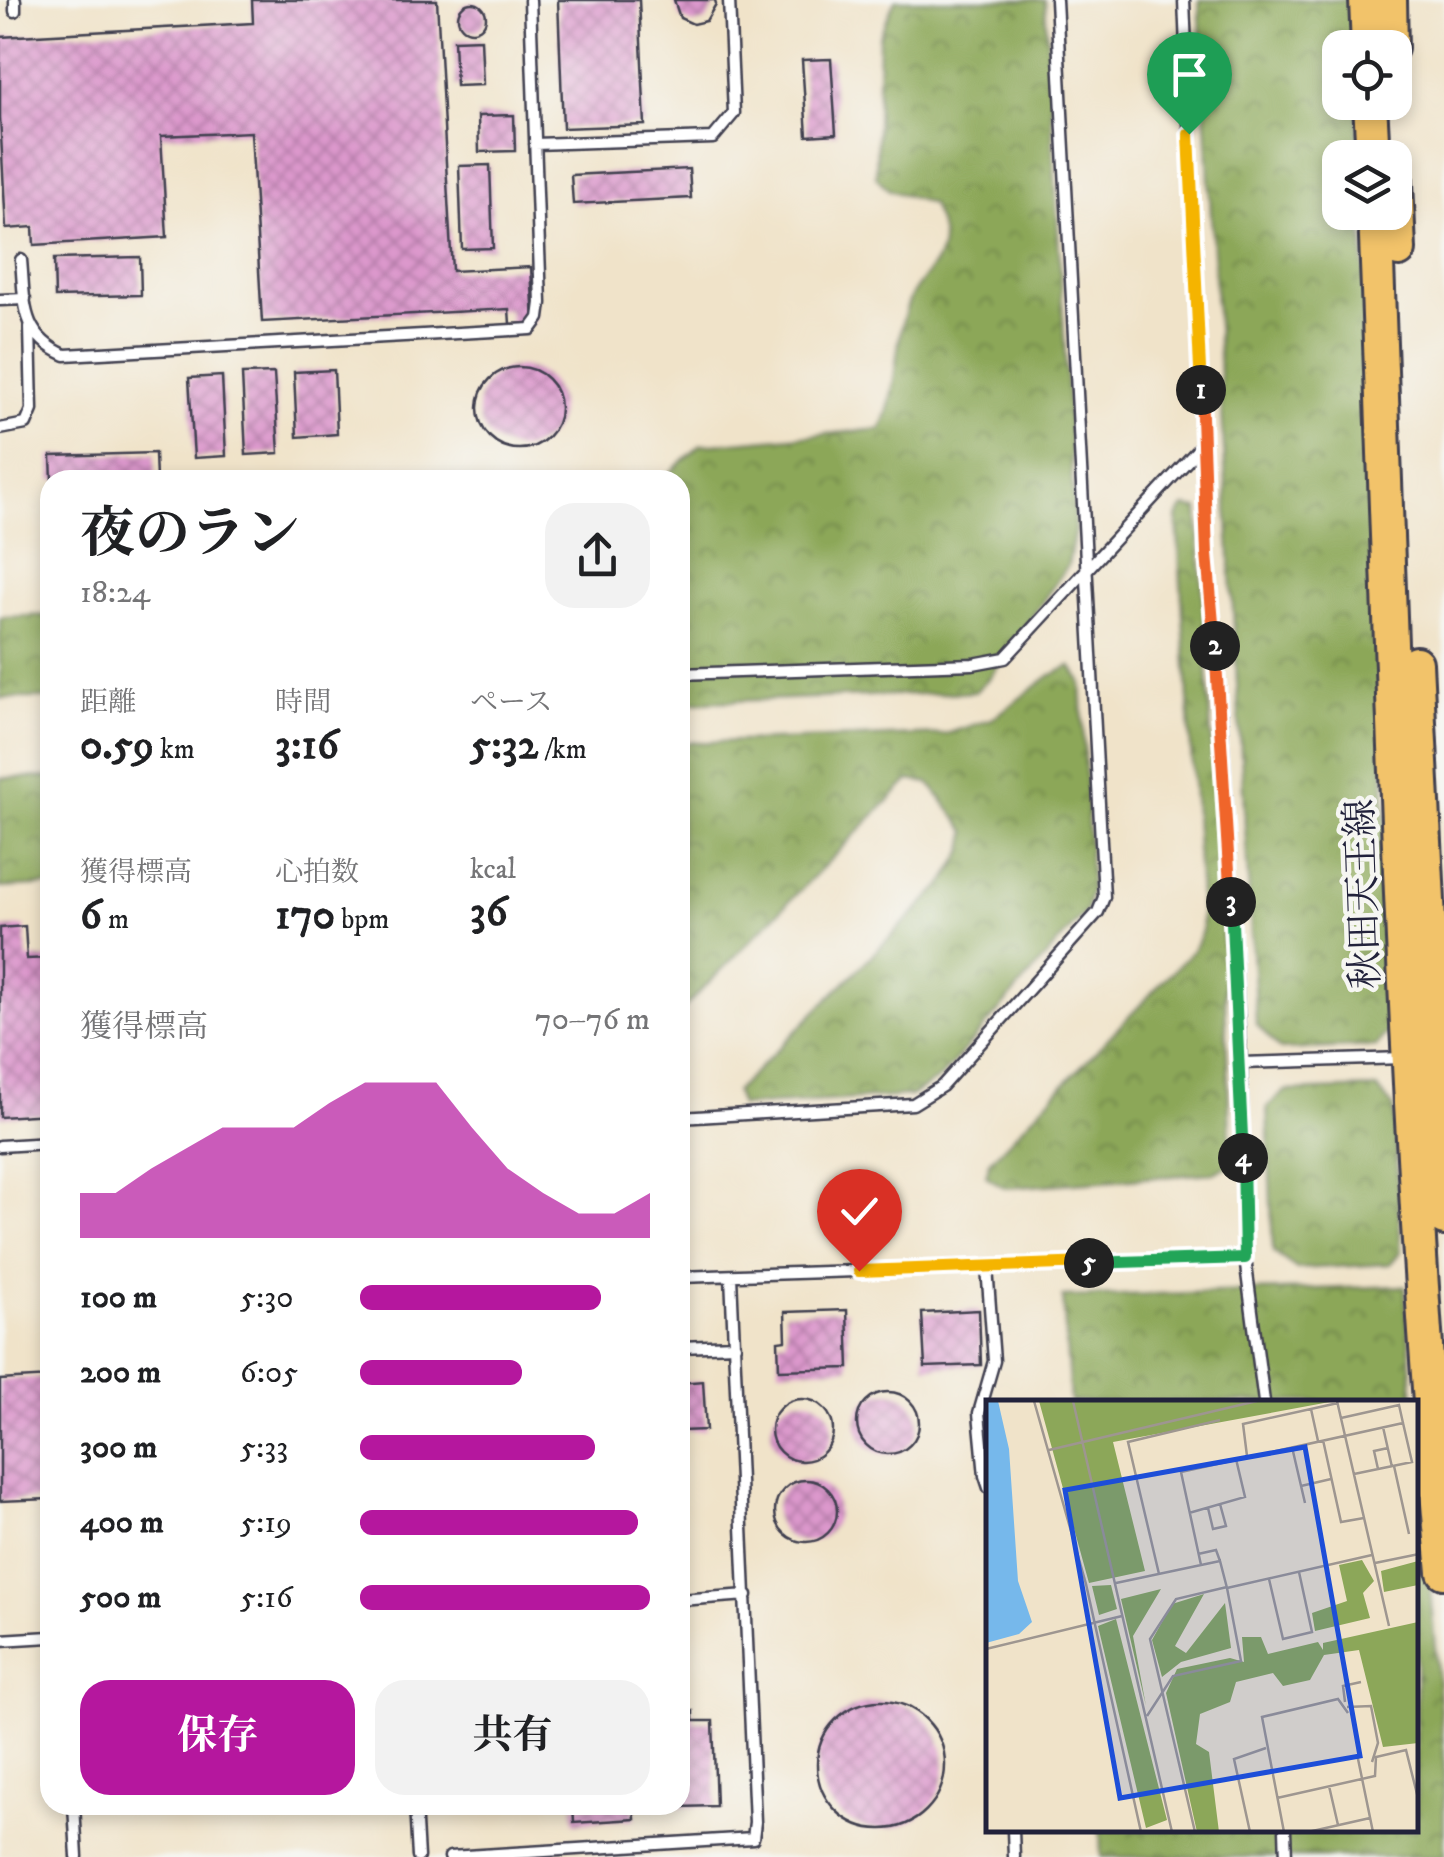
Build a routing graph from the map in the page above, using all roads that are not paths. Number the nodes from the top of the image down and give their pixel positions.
1 (530, 0) edge
2 (729, 0) edge
3 (1056, 0) edge
4 (1184, 0) edge
5 (1366, 0) edge
6 (1390, 0) edge
7 (1367, 30) edge
8 (1391, 30) edge
9 (536, 144) junction
10 (1376, 230) edge
11 (1398, 230) edge
12 (21, 260) dead end
13 (25, 299) junction
14 (0, 300) edge
15 (30, 326) junction
16 (0, 429) edge
17 (1204, 442) junction
18 (1087, 570) junction
19 (690, 674) edge
20 (1429, 1057) edge
21 (1240, 1063) junction
22 (690, 1117) edge
23 (40, 1144) edge
24 (0, 1146) edge
25 (1444, 1218) edge
26 (1245, 1258) junction
27 (987, 1267) junction
28 (731, 1276) junction
29 (690, 1277) edge
30 (735, 1345) junction
31 (690, 1347) edge
32 (1264, 1400) edge
33 (986, 1479) edge
34 (1444, 1572) edge
35 (747, 1594) junction
36 (690, 1599) edge
37 (40, 1638) edge
38 (0, 1640) edge
39 (75, 1815) edge
40 (416, 1815) edge
41 (1012, 1832) edge
42 (1285, 1832) edge
43 (77, 1857) edge
44 (418, 1857) edge
45 (450, 1857) edge
46 (1014, 1857) edge
47 (1286, 1857) edge

1 - 9 lane
2 - 9 lane
3 - 18 lane
4 - 17 lane
5 - 7 main road
6 - 8 main road
9 - 15 lane
10 - 20 main road, 秋田天王線
11 - 20 main road, 秋田天王線
12 - 13 lane
13 - 14 lane
13 - 15 lane
15 - 16 lane
17 - 18 lane
17 - 21 lane
18 - 19 lane
18 - 22 lane
20 - 21 lane
20 - 25 main road, 秋田天王線
20 - 34 main road, 秋田天王線
21 - 26 lane
23 - 24 lane
26 - 27 lane
26 - 32 lane
27 - 28 lane
27 - 33 lane
28 - 29 lane
28 - 30 lane
30 - 31 lane
30 - 35 lane
35 - 36 lane
35 - 45 lane
37 - 38 lane
39 - 43 lane
40 - 44 lane
41 - 46 lane
42 - 47 lane

